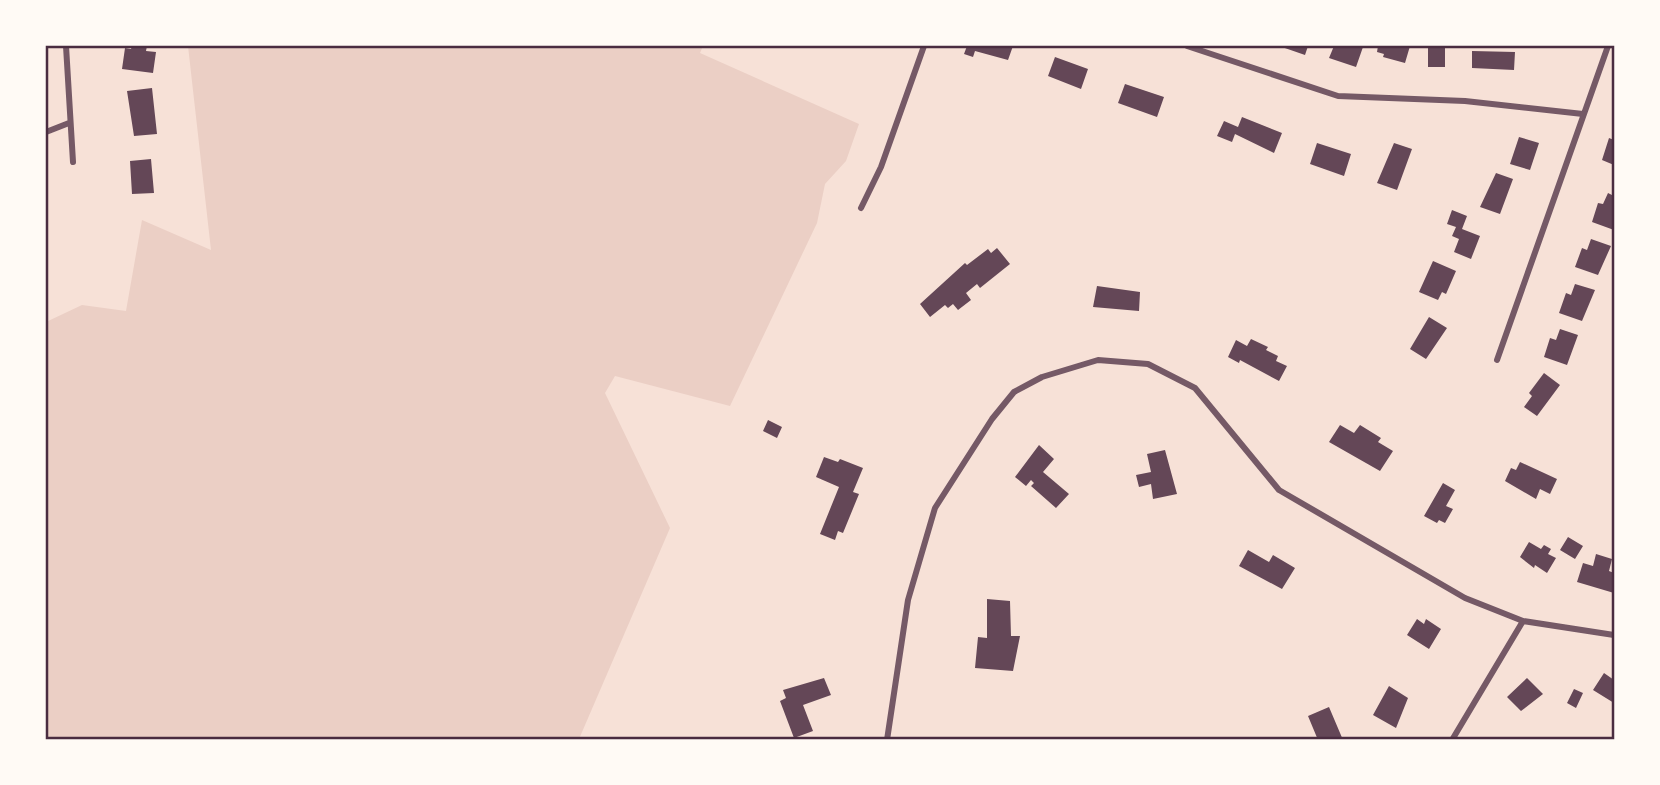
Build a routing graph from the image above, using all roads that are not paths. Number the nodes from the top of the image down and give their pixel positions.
1 (66, 46) edge
2 (924, 46) edge
3 (1187, 46) edge
4 (1608, 46) edge
5 (1583, 114) junction
6 (69, 122) junction
7 (46, 132) edge
8 (73, 162) dead end
9 (861, 208) dead end
10 (1497, 360) dead end
11 (1523, 621) junction
12 (1615, 635) edge
13 (887, 740) edge
14 (1452, 740) edge

1 - 6 street
2 - 9 street
3 - 5 street
4 - 5 street
5 - 10 street
6 - 7 street
6 - 8 street
11 - 12 street
11 - 13 street
11 - 14 street

